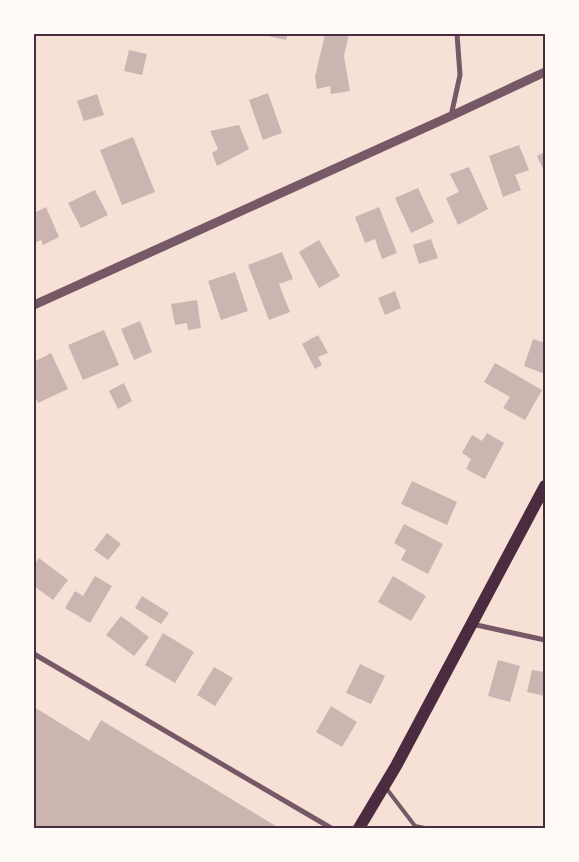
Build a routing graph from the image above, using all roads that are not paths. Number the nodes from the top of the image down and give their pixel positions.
1 (457, 34) edge
2 (545, 72) edge
3 (451, 116) junction
4 (34, 305) edge
5 (545, 486) edge
6 (472, 624) junction
7 (545, 640) edge
8 (34, 654) edge
9 (385, 786) junction
10 (416, 827) edge
11 (331, 828) edge
12 (359, 828) edge
13 (425, 828) edge

1 - 3 street
2 - 3 street
3 - 4 street
5 - 6 main road
6 - 7 street
6 - 9 main road
8 - 11 street
9 - 10 lane
9 - 12 main road
10 - 13 lane

